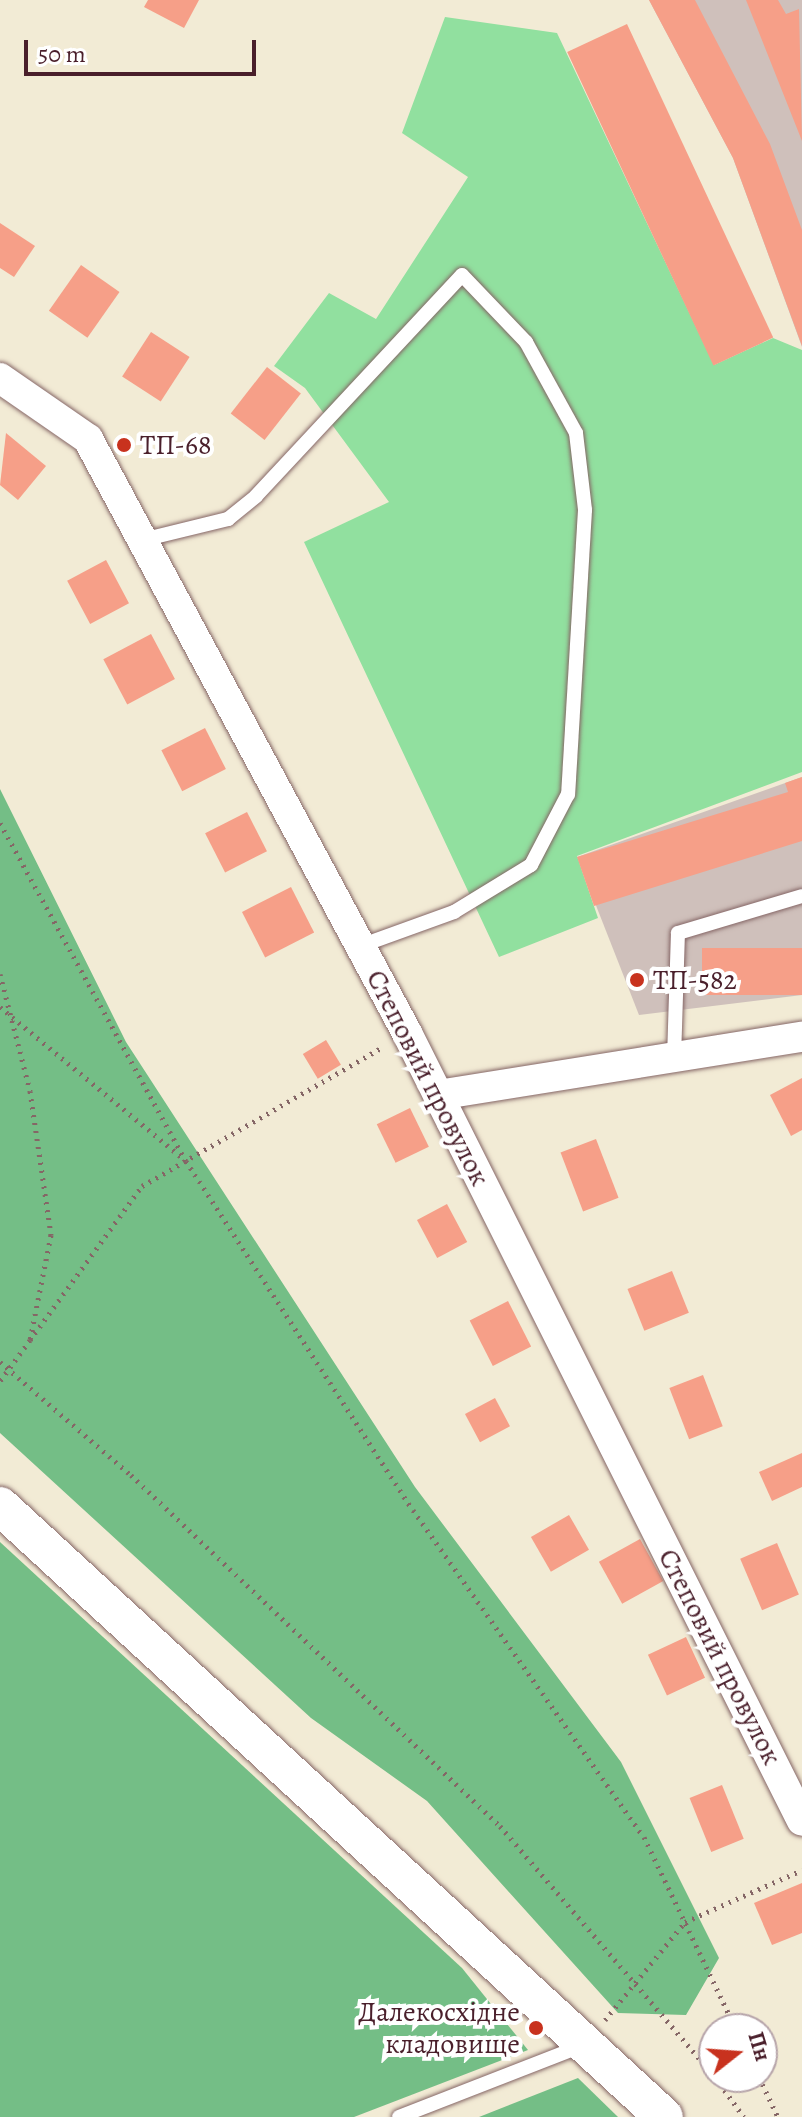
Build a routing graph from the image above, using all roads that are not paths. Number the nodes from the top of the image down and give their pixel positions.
1 (0, 378) edge
2 (142, 540) junction
3 (802, 896) edge
4 (360, 946) junction
5 (802, 1037) edge
6 (673, 1063) junction
7 (438, 1095) junction
8 (0, 1506) edge
9 (802, 1821) edge
10 (588, 2044) junction
11 (399, 2117) edge
12 (664, 2117) edge

1 - 2 street, Степовий провулок
2 - 4 street, Степовий провулок
2 - 4 lane
3 - 6 lane
4 - 7 street, Степовий провулок
5 - 6 street
6 - 7 street
7 - 9 street, Степовий провулок
8 - 10 street
10 - 11 lane
10 - 12 street

